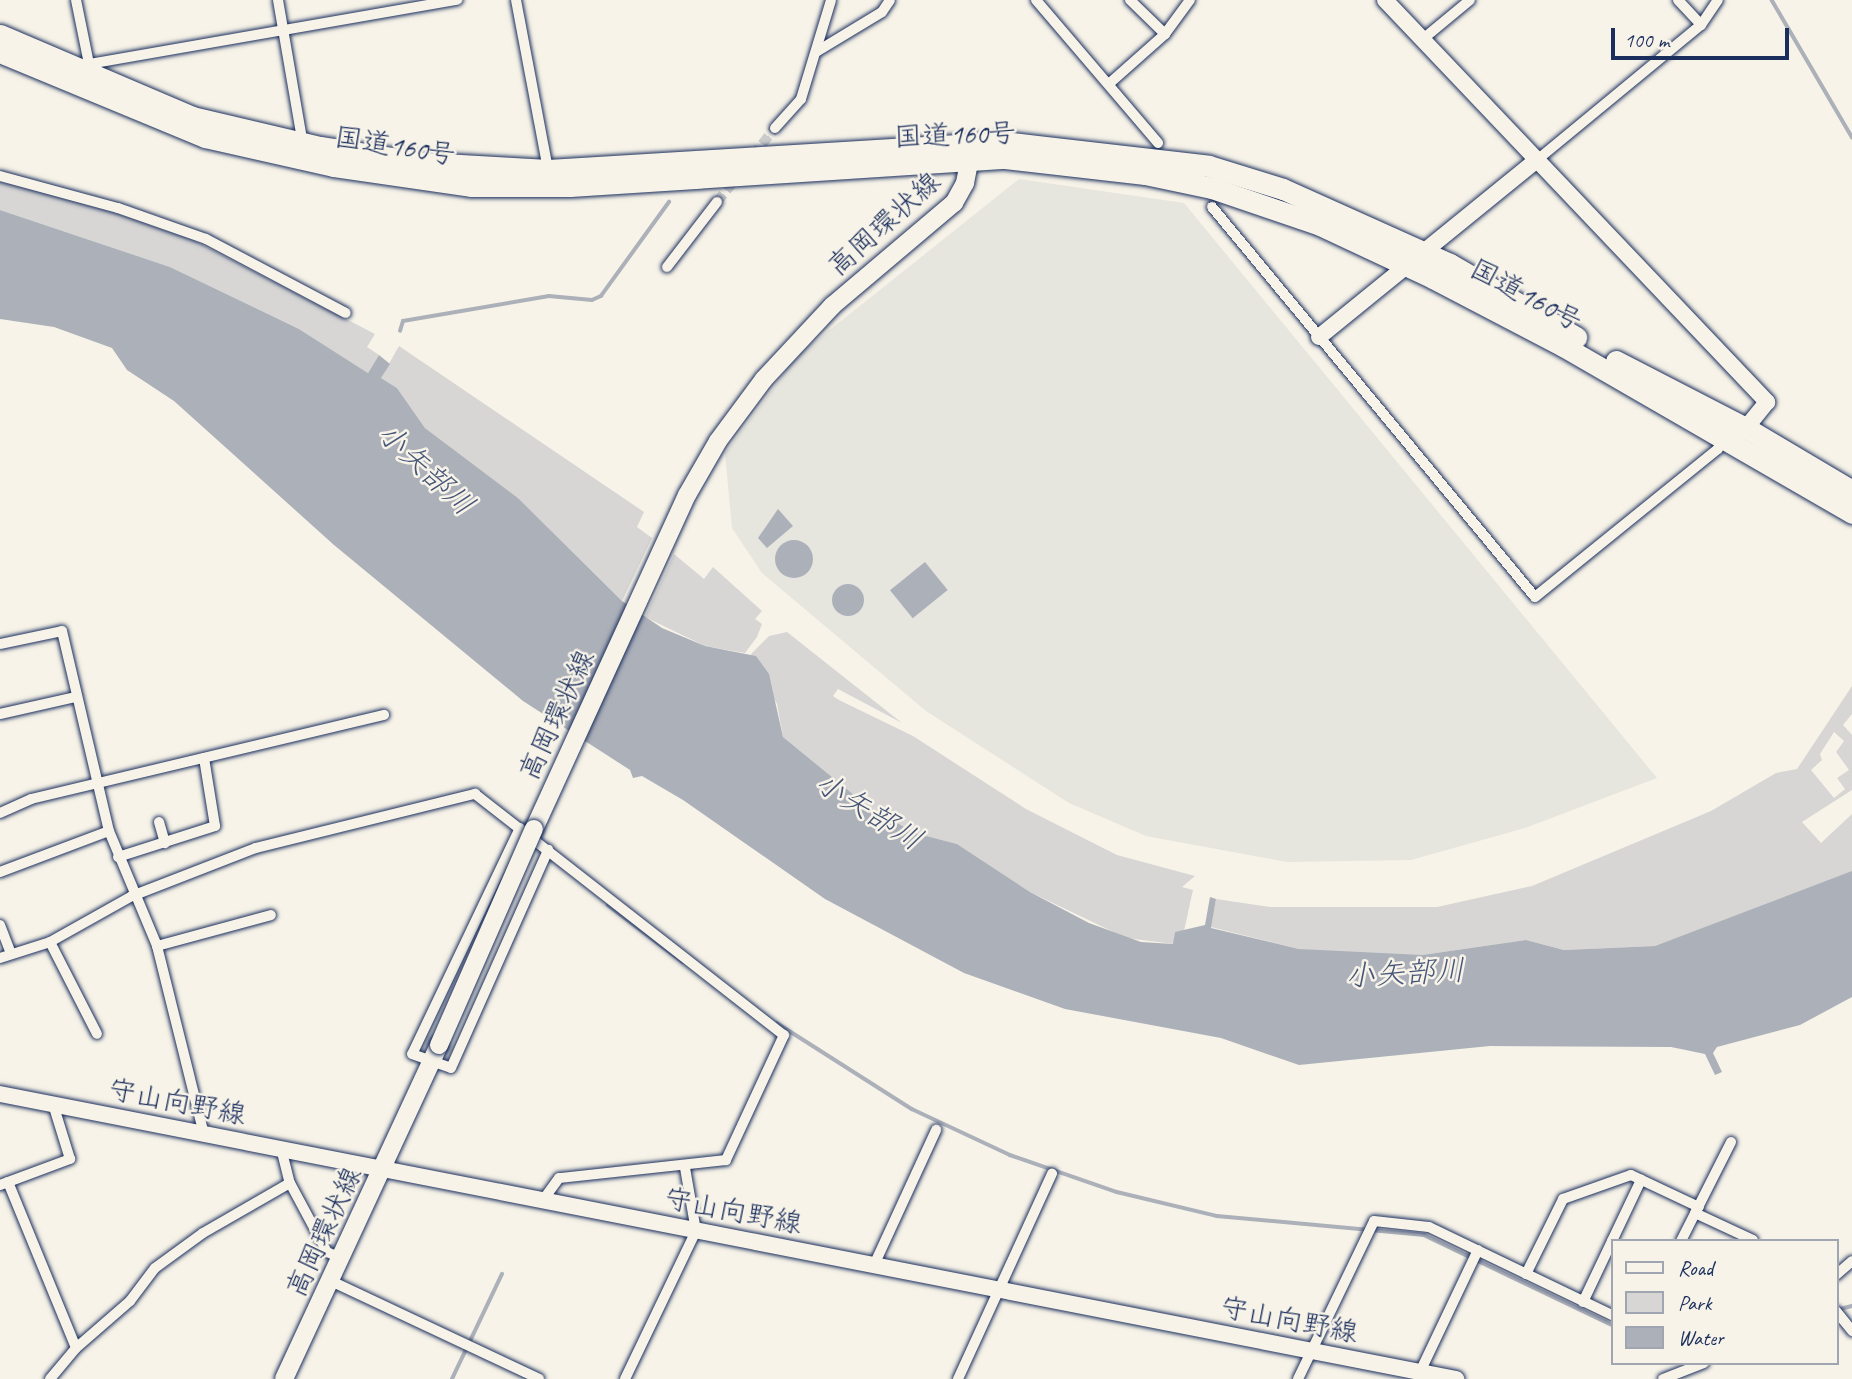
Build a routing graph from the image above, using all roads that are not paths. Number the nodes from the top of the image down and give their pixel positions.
1 (76, 0) edge
2 (278, 0) edge
3 (457, 0) edge
4 (516, 0) edge
5 (831, 0) edge
6 (890, 0) edge
7 (1036, 0) edge
8 (1130, 0) edge
9 (1190, 0) edge
10 (1385, 0) edge
11 (1470, 0) edge
12 (1678, 0) edge
13 (1718, 0) edge
14 (1701, 24) junction
15 (283, 29) junction
16 (1165, 34) junction
17 (0, 35) edge
18 (1423, 39) junction
19 (0, 52) edge
20 (816, 52) junction
21 (90, 69) junction
22 (1111, 82) junction
23 (775, 128) tunnel mouth
24 (1158, 143) dead end
25 (303, 144) junction
26 (972, 152) junction
27 (1537, 160) junction
28 (548, 170) junction
29 (0, 176) edge
30 (717, 202) tunnel mouth
31 (1212, 207) dead end
32 (1417, 260) junction
33 (667, 268) dead end
34 (345, 313) dead end
35 (1319, 337) junction
36 (1746, 428) junction
37 (1722, 437) junction
38 (1852, 491) edge
39 (1852, 513) edge
40 (0, 644) edge
41 (76, 697) junction
42 (0, 714) edge
43 (384, 715) dead end
44 (204, 758) junction
45 (96, 784) junction
46 (0, 813) edge
47 (159, 822) dead end
48 (527, 829) junction
49 (108, 831) junction
50 (165, 843) junction
51 (548, 850) junction
52 (118, 857) junction
53 (0, 872) edge
54 (132, 897) junction
55 (271, 915) dead end
56 (0, 925) edge
57 (50, 942) junction
58 (157, 946) junction
59 (6, 956) edge
60 (97, 1034) dead end
61 (431, 1063) junction
62 (0, 1094) edge
63 (53, 1104) junction
64 (936, 1130) dead end
65 (204, 1134) junction
66 (1731, 1142) dead end
67 (281, 1148) junction
68 (685, 1168) junction
69 (382, 1170) junction
70 (1052, 1174) dead end
71 (1641, 1180) junction
72 (4, 1183) edge
73 (290, 1184) junction
74 (542, 1200) junction
75 (1697, 1210) junction
76 (695, 1231) junction
77 (1613, 1239) edge
78 (1682, 1239) edge
79 (1751, 1239) edge
80 (1610, 1245) edge
81 (1478, 1251) junction
82 (341, 1258) junction
83 (1852, 1261) edge
84 (874, 1265) junction
85 (1838, 1273) edge
86 (1526, 1275) junction
87 (331, 1281) junction
88 (1000, 1289) junction
89 (1583, 1302) junction
90 (1610, 1314) edge
91 (1838, 1314) edge
92 (1852, 1331) edge
93 (76, 1348) junction
94 (1311, 1351) junction
95 (1699, 1365) edge
96 (1420, 1372) junction
97 (50, 1379) edge
98 (284, 1379) edge
99 (539, 1379) edge
100 (625, 1379) edge
101 (958, 1379) edge
102 (1298, 1379) edge
103 (1456, 1379) edge
104 (1663, 1379) edge

1 - 21 street
2 - 15 street
3 - 15 street
4 - 28 street
5 - 20 street
6 - 20 street
7 - 22 street
8 - 16 street
9 - 16 street
10 - 18 main road
11 - 18 street
12 - 14 street
13 - 14 street
14 - 27 street
15 - 21 street
15 - 25 street
16 - 22 street
17 - 21 highway, 国道160号
18 - 27 main road
19 - 26 highway, 国道160号
20 - 23 street
21 - 25 highway, 国道160号
22 - 24 street
25 - 28 highway, 国道160号
26 - 28 highway, 国道160号
26 - 32 highway, 国道160号
26 - 48 main road, 高岡環状線
27 - 32 main road
27 - 36 main road
29 - 34 street
30 - 33 street
31 - 35 street
32 - 35 main road
32 - 36 highway, 国道160号
32 - 37 highway, 国道160号
35 - 37 street
36 - 38 highway, 国道160号
37 - 39 highway, 国道160号
40 - 41 street
41 - 42 street
41 - 45 street
43 - 44 street
44 - 45 street
44 - 50 street
45 - 46 street
45 - 49 street
47 - 50 street
48 - 51 street
48 - 54 street
48 - 61 main road, 高岡環状線, bridge
48 - 61 street
49 - 52 street
49 - 53 street
50 - 52 street
51 - 61 street
51 - 68 street
52 - 54 street
54 - 57 street
54 - 58 street
55 - 58 street
56 - 59 street
57 - 59 street
57 - 60 street
58 - 65 street
61 - 69 main road, 高岡環状線
62 - 63 main road, 守山向野線
63 - 65 main road, 守山向野線
63 - 72 street
64 - 84 street
65 - 67 main road, 守山向野線
66 - 75 street
67 - 69 main road, 守山向野線
67 - 73 street
68 - 74 street
68 - 76 street
69 - 74 main road, 守山向野線
69 - 82 main road, 高岡環状線
70 - 88 street
71 - 75 street
71 - 77 street
71 - 86 street
72 - 93 street
73 - 82 street
73 - 93 street
74 - 76 main road, 守山向野線
75 - 78 street
75 - 79 street
76 - 84 main road, 守山向野線
76 - 100 street
80 - 89 street
81 - 86 street
81 - 94 street
81 - 96 street
82 - 87 main road, 高岡環状線
83 - 85 street
84 - 88 main road, 守山向野線
86 - 89 street
87 - 98 main road, 高岡環状線
87 - 99 street
88 - 94 main road, 守山向野線
88 - 101 street
89 - 90 street
91 - 92 street
93 - 97 street
94 - 96 main road, 守山向野線
94 - 102 street
95 - 104 street
96 - 103 main road, 守山向野線

